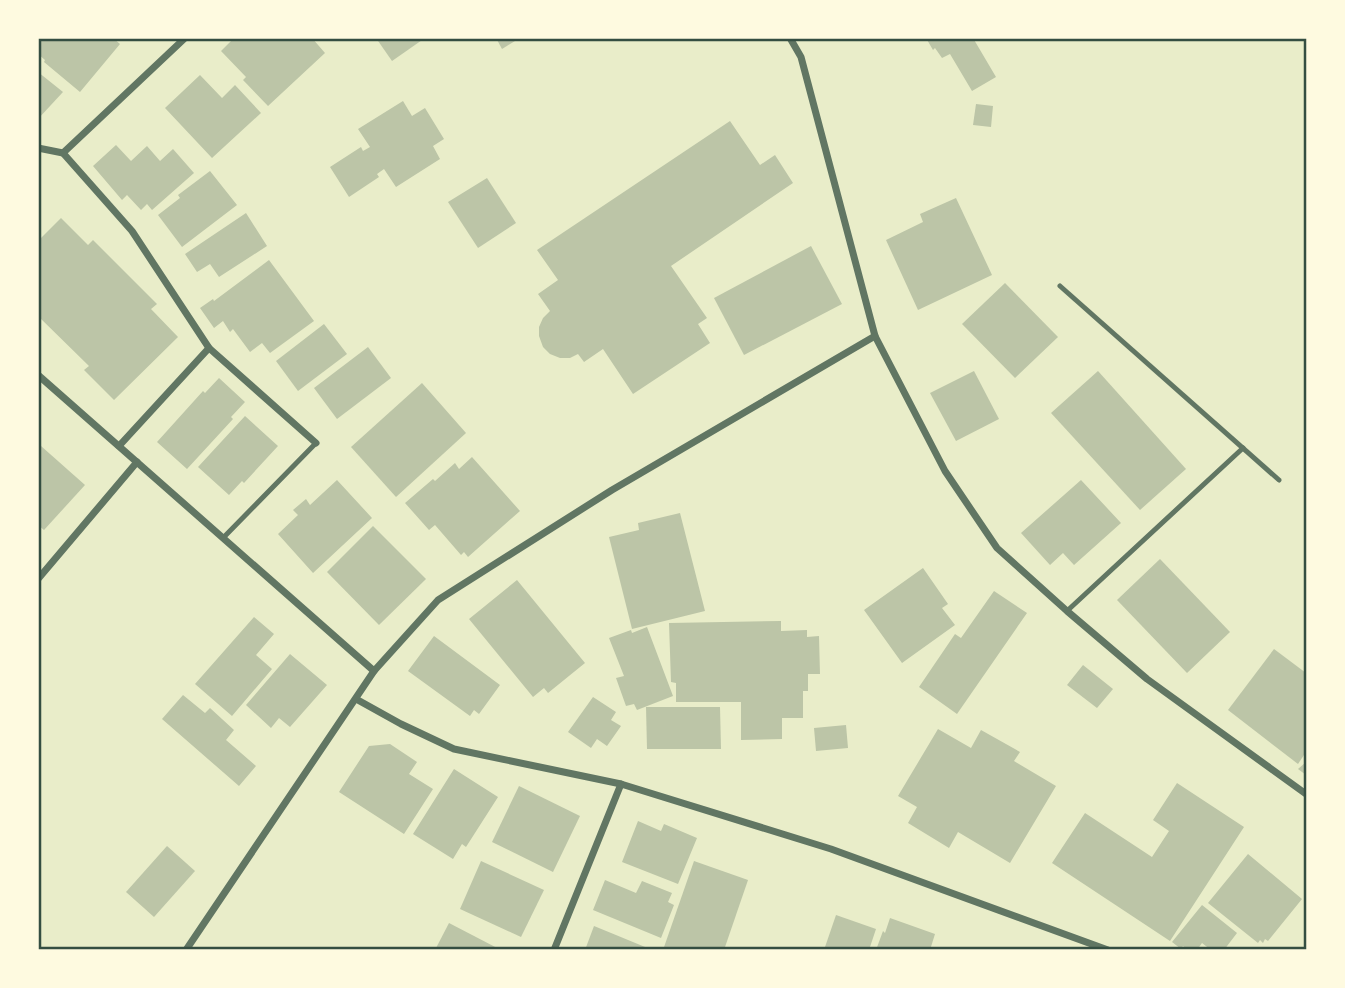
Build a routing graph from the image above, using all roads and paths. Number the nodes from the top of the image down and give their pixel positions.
1 (790, 38) edge
2 (179, 40) edge
3 (38, 148) edge
4 (63, 153) junction
5 (1060, 286) dead end
6 (875, 336) junction
7 (209, 348) junction
8 (38, 375) edge
9 (316, 443) joint
10 (119, 446) junction
11 (1243, 448) junction
12 (137, 462) junction
13 (1279, 480) dead end
14 (223, 538) junction
15 (38, 579) edge
16 (1067, 611) junction
17 (374, 671) junction
18 (356, 699) junction
19 (621, 784) junction
20 (1307, 794) edge
21 (186, 950) edge
22 (554, 950) edge
23 (1108, 950) edge

1 - 6 street
2 - 4 street
3 - 4 street
4 - 7 street
5 - 11 lane
6 - 16 street
6 - 17 street
7 - 9 street
7 - 10 street
8 - 10 street
9 - 14 lane
10 - 12 street
11 - 13 lane
11 - 16 lane
12 - 14 street
12 - 15 street
14 - 17 street
16 - 20 street
17 - 18 street
18 - 19 street
18 - 21 street
19 - 22 street
19 - 23 street

